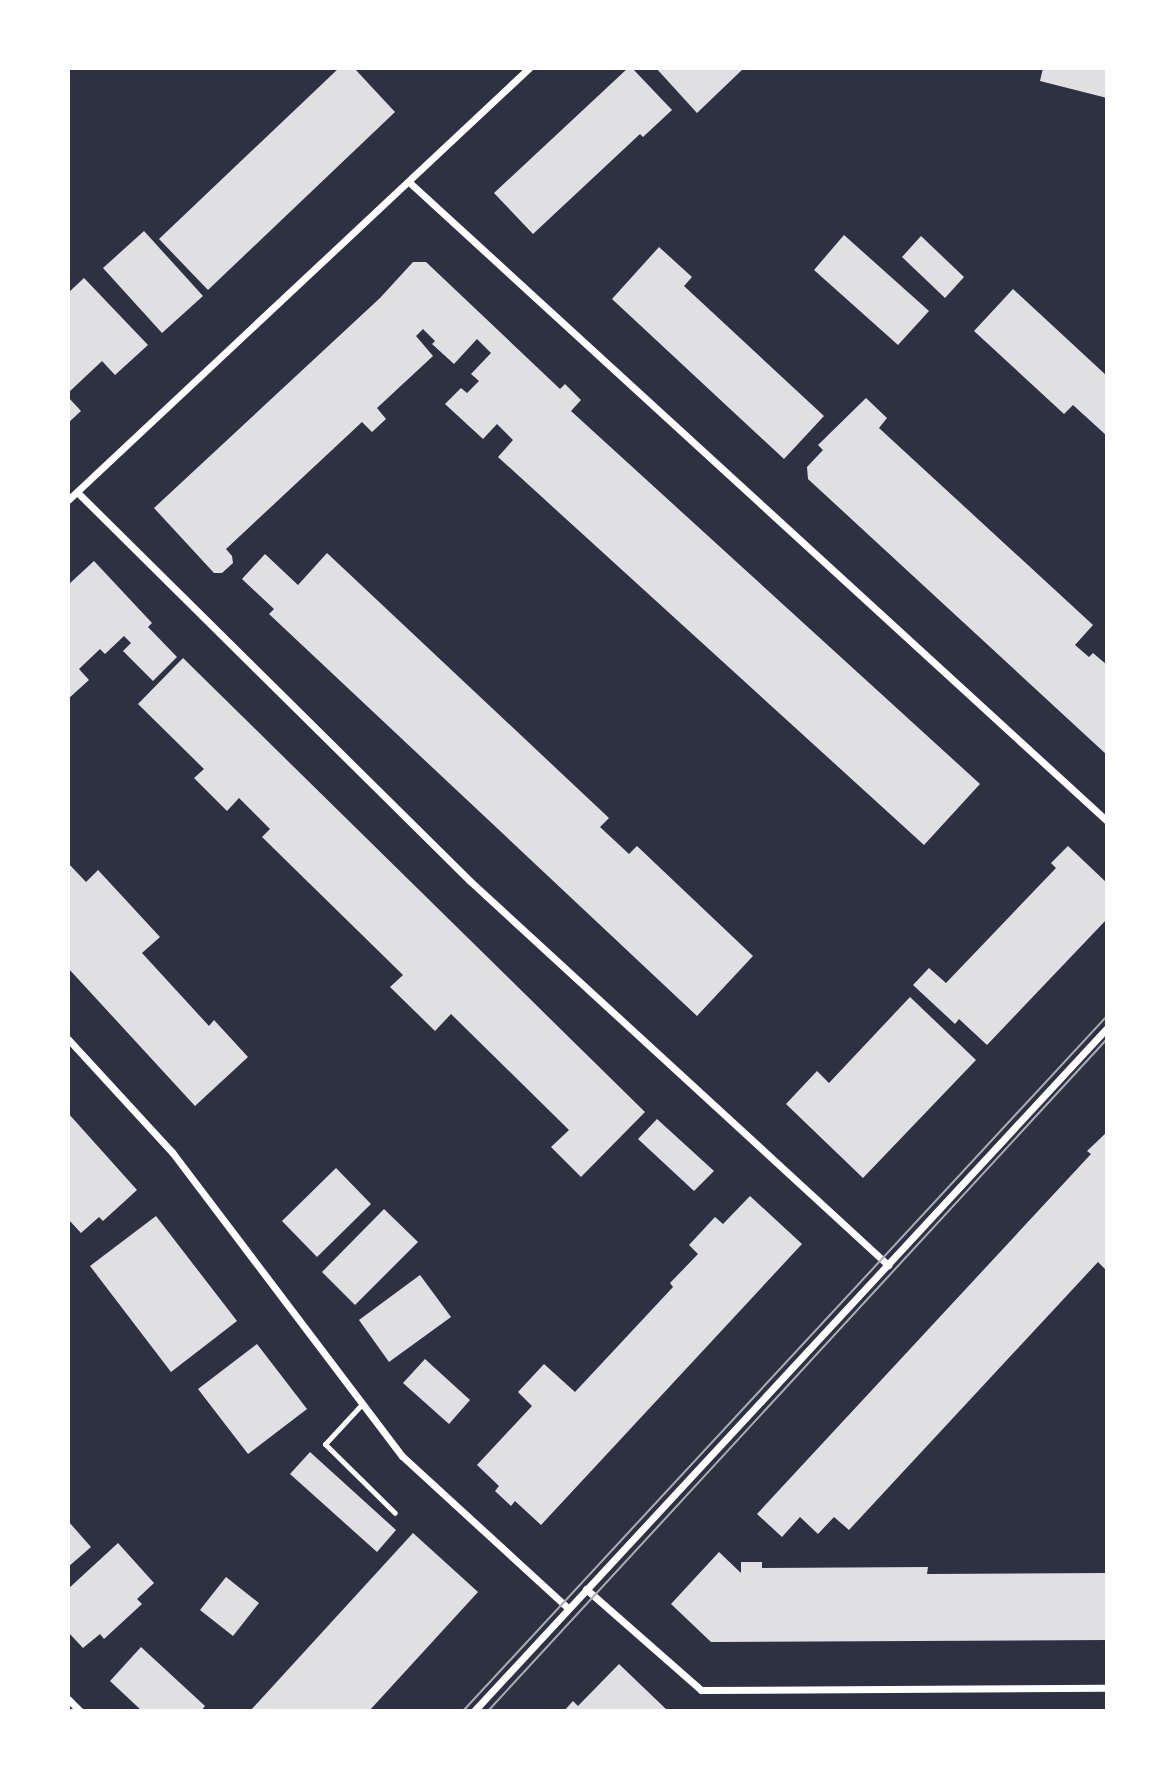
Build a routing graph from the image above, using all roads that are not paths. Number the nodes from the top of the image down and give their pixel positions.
1 (529, 68) edge
2 (409, 182) junction
3 (77, 492) junction
4 (68, 500) edge
5 (1107, 821) edge
6 (1107, 1028) edge
7 (68, 1039) edge
8 (888, 1265) junction
9 (363, 1403) junction
10 (395, 1513) dead end
11 (586, 1589) junction
12 (568, 1608) junction
13 (1107, 1688) edge
14 (68, 1699) edge
15 (80, 1711) edge
16 (474, 1711) edge

1 - 2 street
2 - 3 street
2 - 5 street
3 - 4 street
3 - 8 street
6 - 8 street
7 - 9 street
8 - 11 street
9 - 10 lane
9 - 12 street
11 - 12 street
11 - 13 street
12 - 16 street
14 - 15 street

